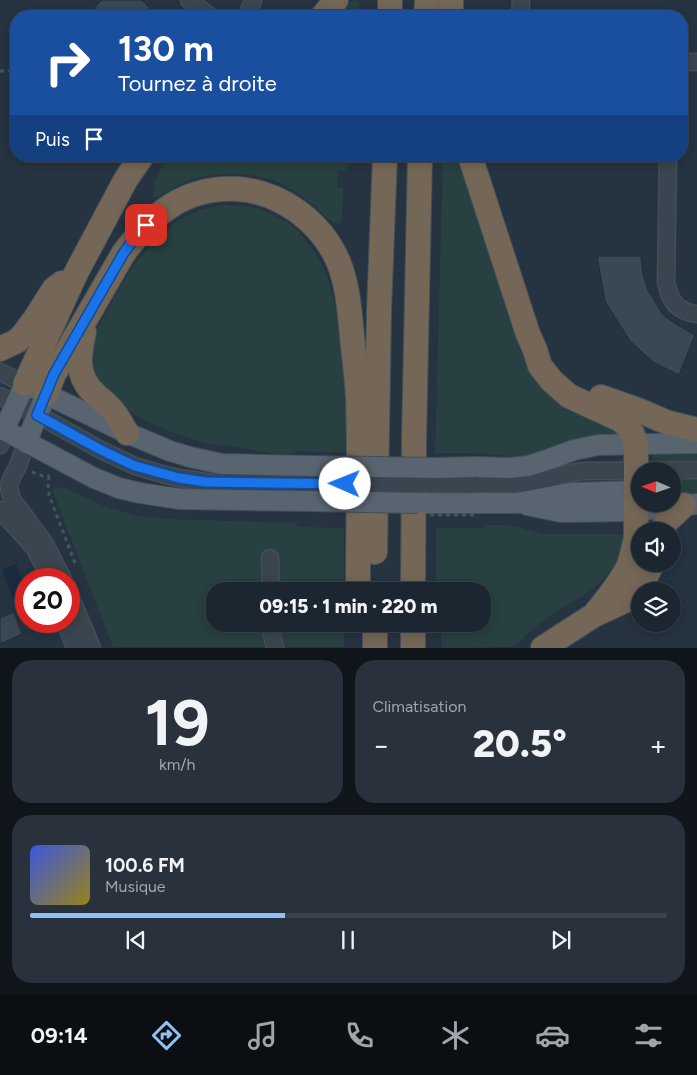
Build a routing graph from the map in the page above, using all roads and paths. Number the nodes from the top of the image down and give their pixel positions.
1 (189, 0) edge
2 (202, 10) edge
3 (138, 162) edge
4 (385, 162) edge
5 (420, 162) edge
6 (472, 162) edge
7 (668, 162) edge
8 (76, 273) junction
9 (697, 314) edge
10 (88, 316) junction
11 (0, 349) edge
12 (535, 350) junction
13 (0, 372) edge
14 (14, 395) edge
15 (42, 405) junction
16 (697, 430) edge
17 (127, 433) junction
18 (1, 434) edge
19 (26, 443) junction
20 (697, 443) edge
21 (636, 444) junction
22 (636, 462) edge
23 (697, 470) edge
24 (681, 476) edge
25 (308, 483) junction
26 (474, 484) junction
27 (631, 489) edge
28 (631, 492) edge
29 (690, 505) edge
30 (0, 510) edge
31 (636, 512) edge
32 (666, 522) edge
33 (270, 558) dead end
34 (45, 568) edge
35 (57, 568) edge
36 (648, 572) edge
37 (271, 582) edge
38 (358, 582) edge
39 (375, 582) edge
40 (414, 582) edge
41 (594, 615) junction
42 (80, 619) edge
43 (272, 632) edge
44 (358, 632) edge
45 (375, 632) edge
46 (413, 632) edge
47 (69, 633) edge
48 (75, 648) edge
49 (92, 648) edge
50 (275, 648) edge
51 (358, 648) edge
52 (375, 648) edge
53 (413, 648) edge
54 (543, 648) edge

1 - 2 street
3 - 8 highway
4 - 39 highway
5 - 40 highway
6 - 12 highway
7 - 9 street
8 - 11 highway
8 - 14 highway
10 - 15 highway
10 - 17 highway
10 - 38 highway
12 - 16 highway
12 - 21 highway
13 - 14 street
14 - 15 main road
14 - 18 main road
15 - 17 main road
15 - 19 main road
15 - 25 street
17 - 25 main road
18 - 19 main road
19 - 25 main road
19 - 35 street
20 - 21 main road
21 - 22 highway
21 - 26 main road
23 - 24 street
25 - 26 main road, bridge
25 - 26 main road, bridge
26 - 27 street
26 - 28 main road
29 - 32 highway
30 - 34 street
31 - 41 highway
33 - 37 street
36 - 41 highway
41 - 54 highway
42 - 49 street
43 - 50 street
44 - 51 highway
45 - 52 highway
46 - 53 highway
47 - 48 street

